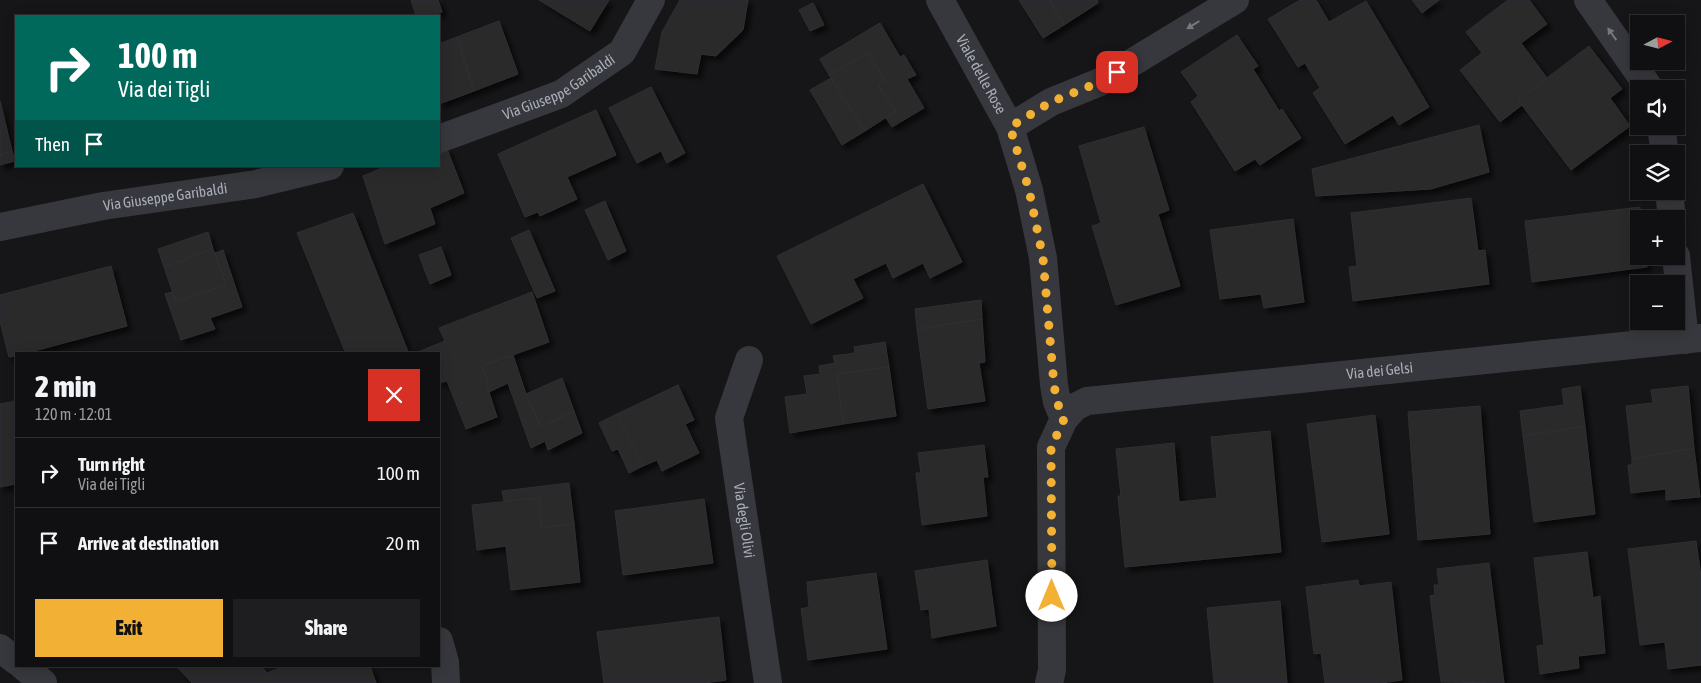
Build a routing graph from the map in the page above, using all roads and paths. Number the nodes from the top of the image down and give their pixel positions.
1 (651, 0) edge
2 (940, 0) edge
3 (1235, 0) edge
4 (1588, 0) edge
5 (1644, 80) edge
6 (1010, 127) junction
7 (440, 140) edge
8 (326, 167) edge
9 (0, 227) edge
10 (1678, 265) edge
11 (1693, 339) edge
12 (749, 360) dead end
13 (1064, 419) junction
14 (440, 644) edge
15 (0, 648) edge
16 (15, 660) edge
17 (24, 667) edge
18 (43, 683) edge
19 (446, 683) edge
20 (768, 683) edge
21 (1049, 683) edge

1 - 7 street, Via Giuseppe Garibaldi
2 - 6 street, Viale delle Rose
3 -> 6 street
5 -> 4 street
6 - 13 street, Viale delle Rose
8 - 9 street, Via Giuseppe Garibaldi
10 - 11 street
11 - 13 street, Via dei Gelsi
12 - 20 street, Via degli Olivi
13 - 21 street
14 - 19 street
15 - 16 street
17 - 18 street

